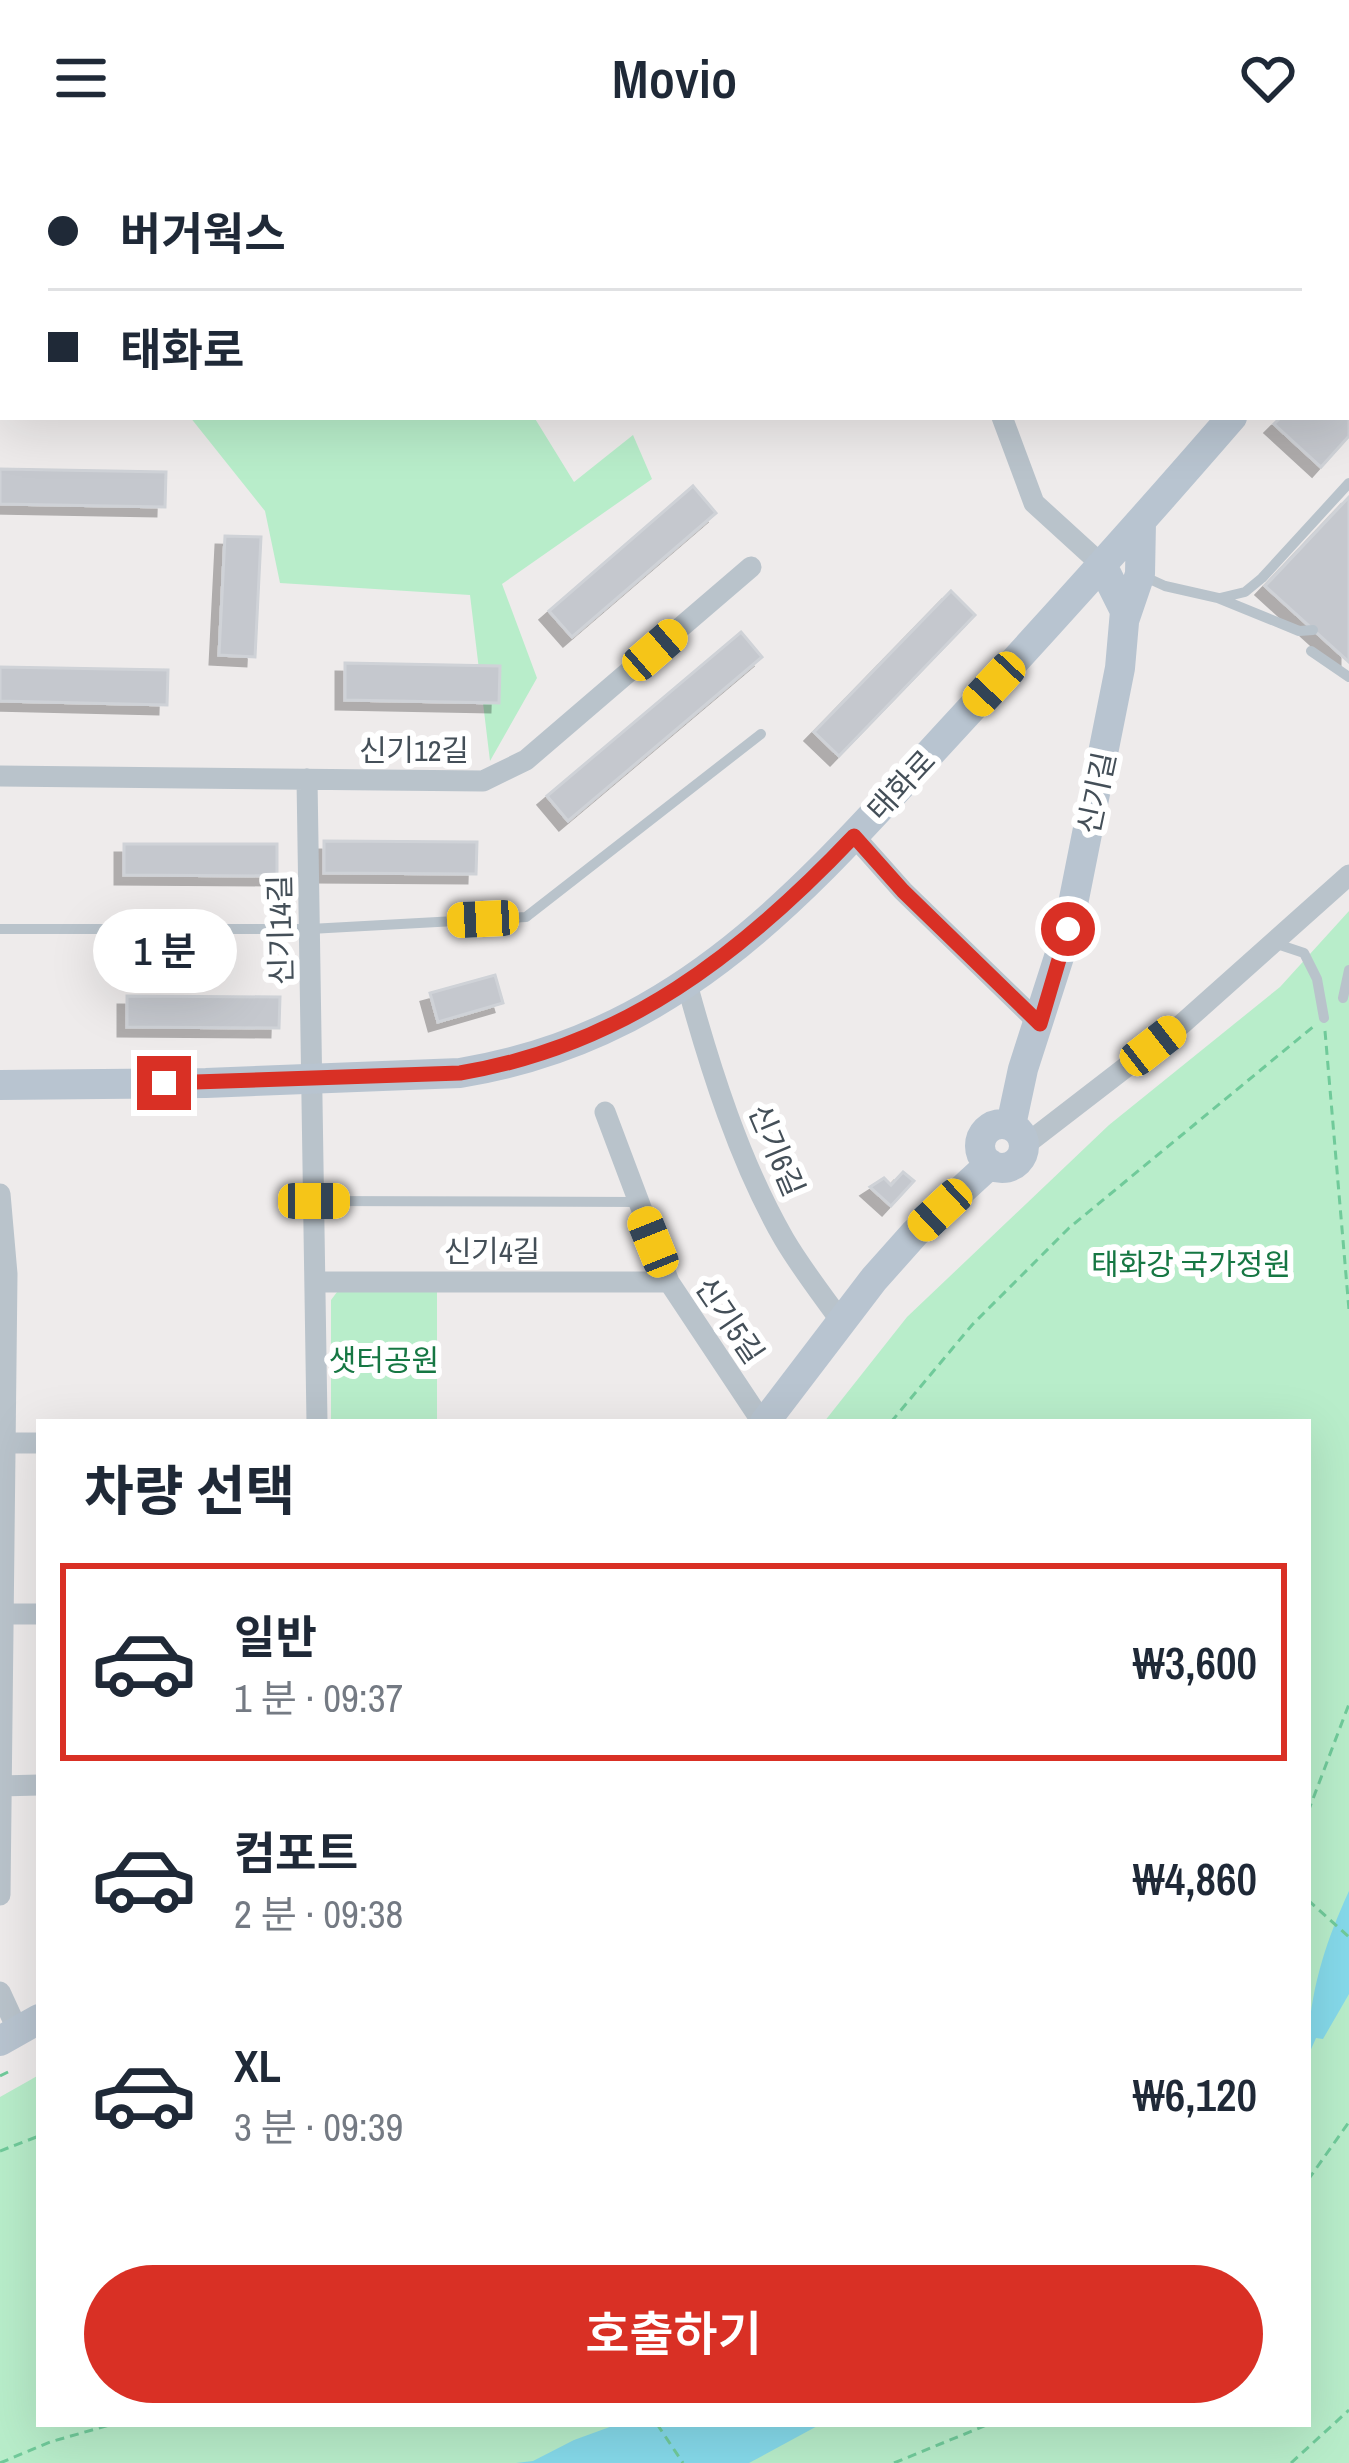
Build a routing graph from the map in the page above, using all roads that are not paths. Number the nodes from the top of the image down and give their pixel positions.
1 (1003, 420) edge
2 (1229, 420) edge
3 (1349, 483) edge
4 (1142, 522) junction
5 (1102, 565) junction
6 (751, 567) dead end
7 (1141, 574) junction
8 (1218, 598) junction
9 (1126, 618) junction
10 (1313, 630) dead end
11 (1311, 651) dead end
12 (1349, 677) edge
13 (760, 734) dead end
14 (0, 776) edge
15 (307, 779) junction
16 (854, 836) junction
17 (1349, 875) edge
18 (310, 928) junction
19 (0, 929) edge
20 (1274, 943) junction
21 (1349, 970) edge
22 (688, 984) junction
23 (1342, 998) dead end
24 (1324, 1018) road end
25 (1040, 1024) junction
26 (311, 1079) junction
27 (0, 1084) edge
28 (605, 1112) dead end
29 (1018, 1135) junction
30 (0, 1194) edge
31 (314, 1201) junction
32 (637, 1202) junction
33 (3, 1274) edge
34 (315, 1282) junction
35 (669, 1282) junction
36 (843, 1324) junction
37 (316, 1419) edge
38 (761, 1419) edge
39 (765, 1419) edge
40 (36, 1442) edge
41 (3, 1443) edge
42 (2, 1614) edge
43 (36, 1614) edge
44 (36, 1785) edge
45 (1, 1786) edge
46 (0, 1895) edge
47 (0, 1992) edge
48 (19, 2030) edge

1 - 5 street
2 - 4 main road, 태화로
3 - 8 lane
4 - 5 main road, 태화로
4 - 7 main road, 신기길
5 - 9 main road
5 - 16 main road, 태화로
6 - 15 street, 신기12길
7 - 8 lane
7 - 9 main road, 신기길
8 - 10 lane
9 - 25 main road, 신기길
11 - 12 lane
13 - 18 lane
14 - 15 street, 신기12길
15 - 18 street, 신기14길
16 - 22 main road, 태화로
16 - 25 street
17 - 20 street
18 - 19 lane
18 - 26 street, 신기14길
20 - 24 lane
20 - 29 street
21 - 23 lane
22 - 26 main road, 태화로
22 - 36 street, 신기6길
25 - 29 main road, 신기길
26 - 27 main road, 태화로
26 - 31 street
28 - 32 street, 신기5길
29 - 36 main road
30 - 33 street
31 - 32 lane, 신기4길
31 - 34 street
32 - 35 street, 신기5길
33 - 41 street
34 - 35 street, 신기4길
34 - 37 street
35 - 38 street, 신기5길
36 - 39 main road
40 - 41 street
41 - 42 street
42 - 43 street
42 - 45 street
44 - 45 street
45 - 46 street
47 - 48 street

